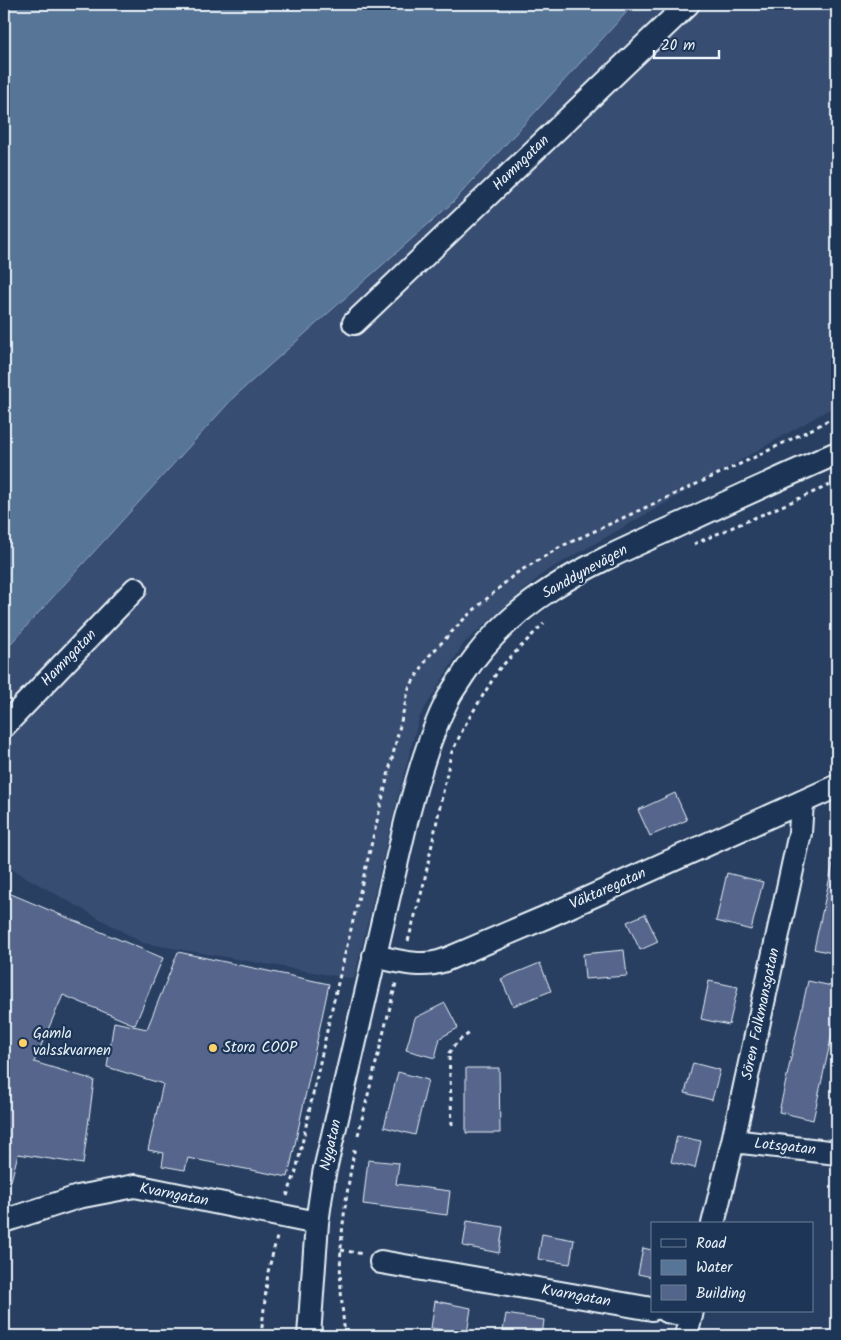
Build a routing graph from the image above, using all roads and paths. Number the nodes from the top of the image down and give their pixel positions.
1 (688, 4) edge
2 (354, 323) dead end
3 (837, 415) edge
4 (837, 453) edge
5 (837, 482) edge
6 (687, 548) dead end
7 (135, 590) dead end
8 (548, 619) dead end
9 (4, 726) edge
10 (837, 786) edge
11 (802, 802) junction
12 (374, 956) junction
13 (402, 962) junction
14 (471, 1032) dead end
15 (452, 1125) dead end
16 (358, 1136) dead end
17 (734, 1141) junction
18 (355, 1145) dead end
19 (837, 1153) edge
20 (282, 1215) junction
21 (4, 1221) edge
22 (714, 1222) edge
23 (317, 1223) junction
24 (381, 1262) dead end
25 (651, 1309) edge
26 (668, 1312) edge
27 (690, 1321) edge
28 (261, 1336) edge
29 (308, 1336) edge
30 (345, 1336) edge

1 - 2 street, Hamngatan
3 - 20 path
4 - 12 street, Sanddynevägen
5 - 6 path
7 - 9 street, Hamngatan
8 - 13 path
10 - 11 street, Väktaregatan
11 - 13 street, Väktaregatan
11 - 17 street, Sören Falkmansgatan
12 - 13 street, Väktaregatan
12 - 23 street, Nygatan
13 - 16 path
14 - 15 path
17 - 19 street, Lotsgatan
17 - 22 street, Sören Falkmansgatan
18 - 30 path
20 - 21 street, Kvarngatan
20 - 23 street, Kvarngatan
20 - 28 path
23 - 29 street, Nygatan
24 - 25 street, Kvarngatan
26 - 27 street

